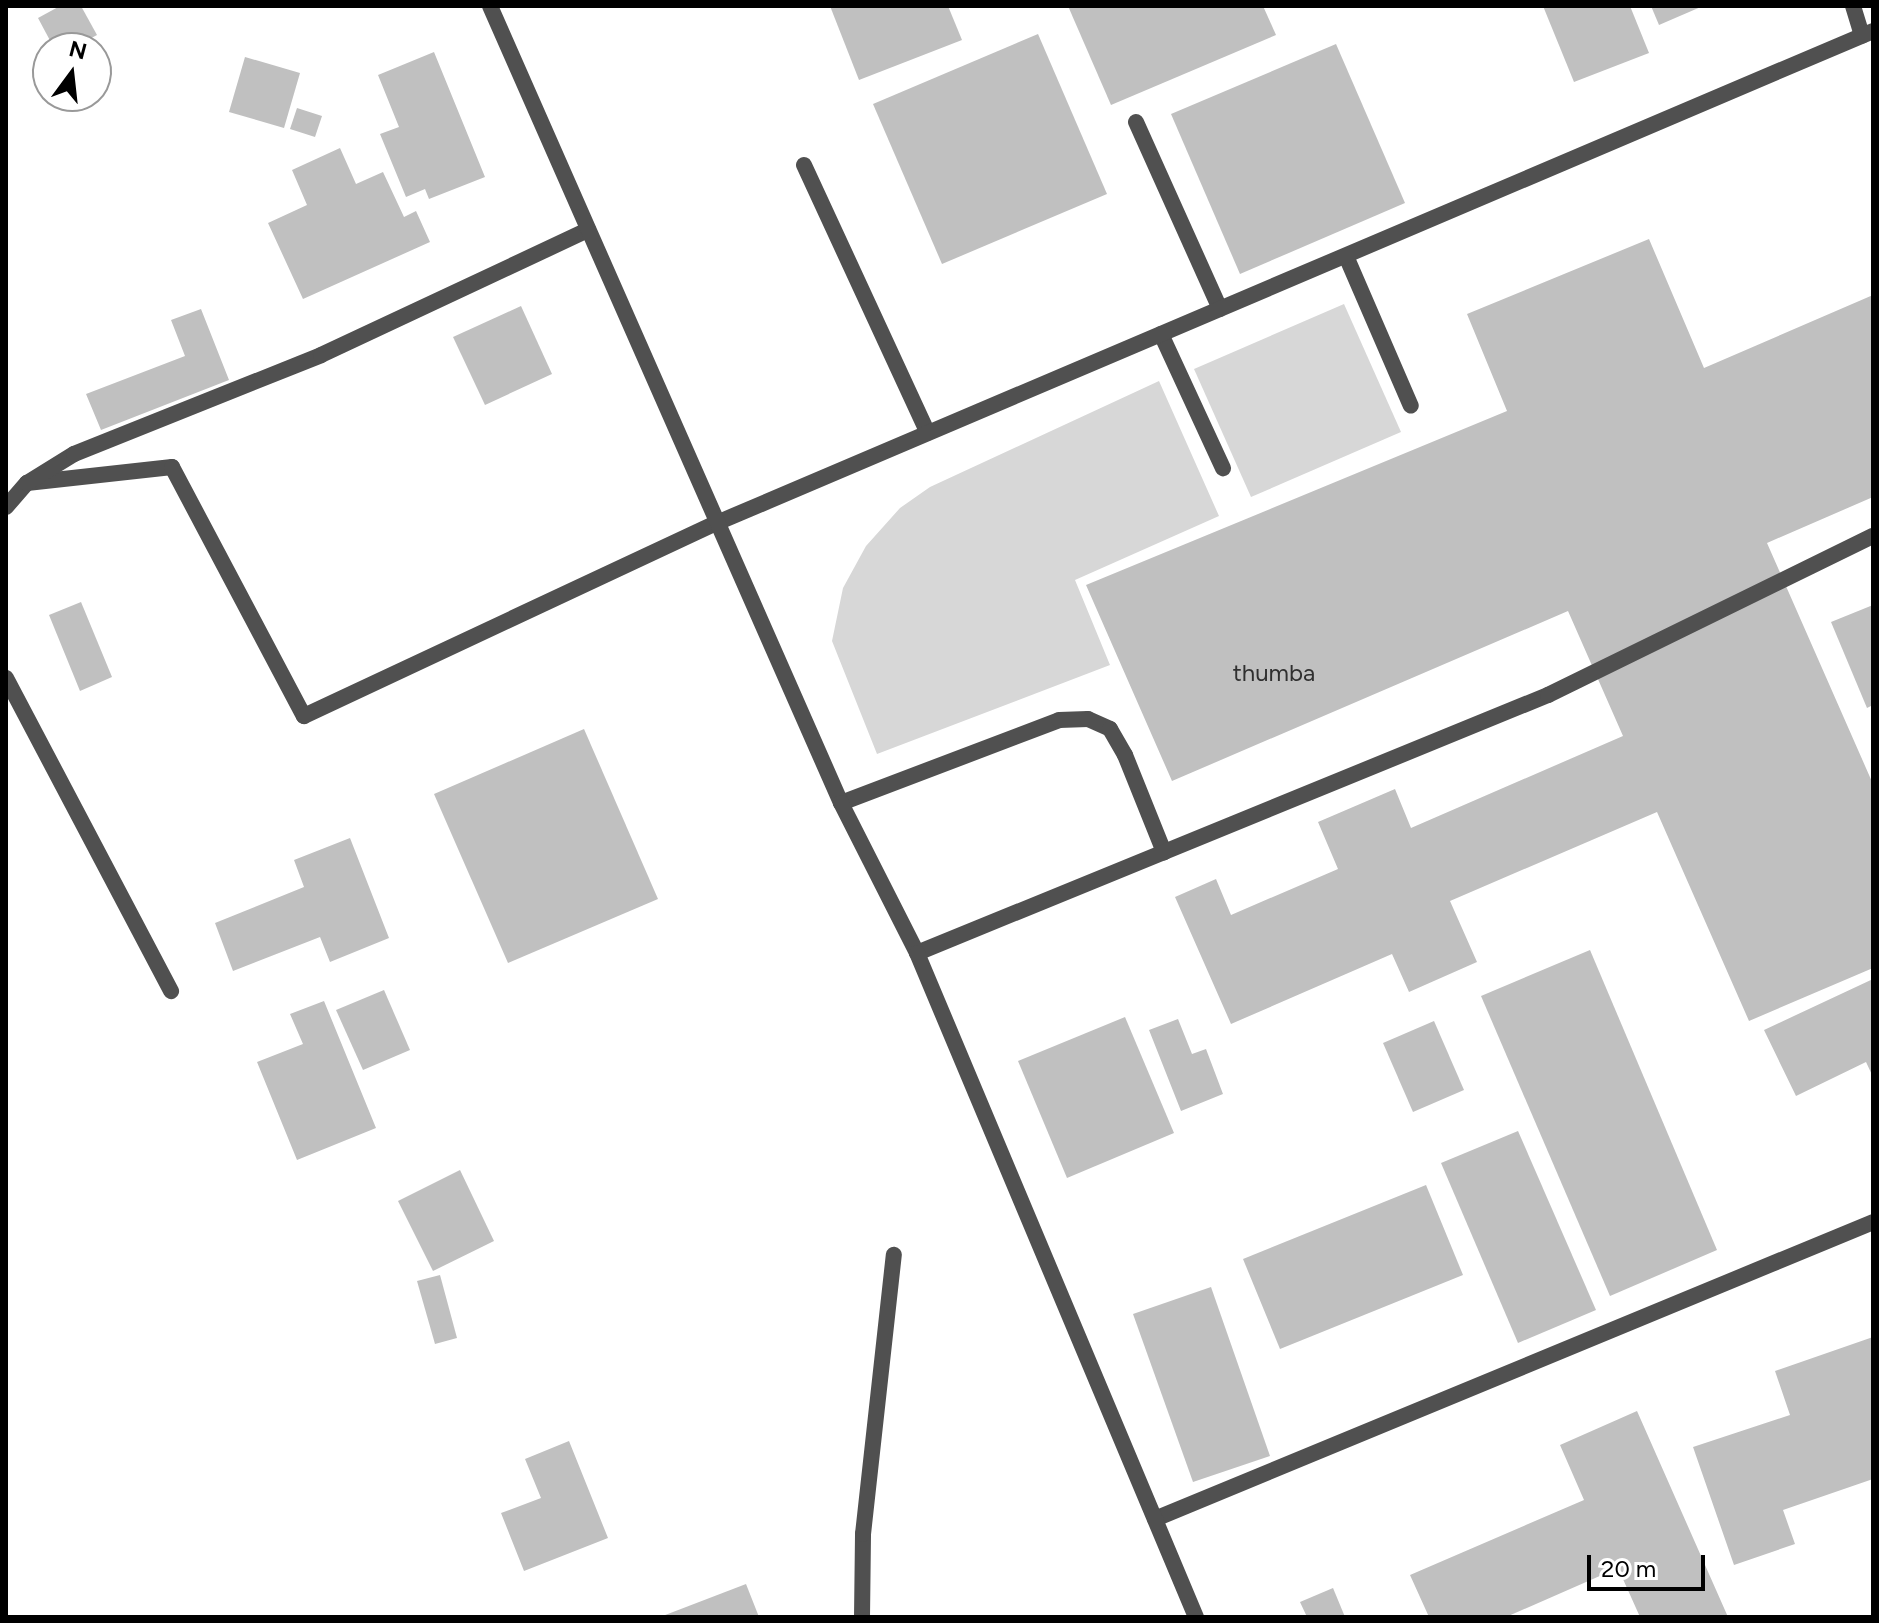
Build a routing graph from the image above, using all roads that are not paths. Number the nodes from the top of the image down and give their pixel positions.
1 (490, 6) edge
2 (1853, 6) edge
3 (1867, 34) edge
4 (1136, 122) dead end
5 (804, 165) dead end
6 (588, 230) junction
7 (1346, 256) junction
8 (1220, 309) junction
9 (1161, 334) junction
10 (1411, 406) dead end
11 (928, 433) junction
12 (1223, 468) dead end
13 (27, 483) junction
14 (6, 507) edge
15 (719, 522) junction
16 (1873, 536) edge
17 (6, 678) edge
18 (841, 803) junction
19 (1164, 852) junction
20 (917, 953) junction
21 (171, 991) dead end
22 (1873, 1222) edge
23 (894, 1255) dead end
24 (1155, 1519) junction
25 (862, 1617) edge
26 (1196, 1617) edge

1 - 6 street
2 - 3 street
3 - 7 street
4 - 8 street
5 - 11 street
6 - 13 street
6 - 15 street
7 - 8 street
7 - 10 street
8 - 9 street
9 - 11 street
9 - 12 street
11 - 15 street
13 - 14 street
13 - 15 street
15 - 18 street
16 - 19 street
17 - 21 street
18 - 19 street
18 - 20 street
19 - 20 street
20 - 24 street
22 - 24 street
23 - 25 street
24 - 26 street

